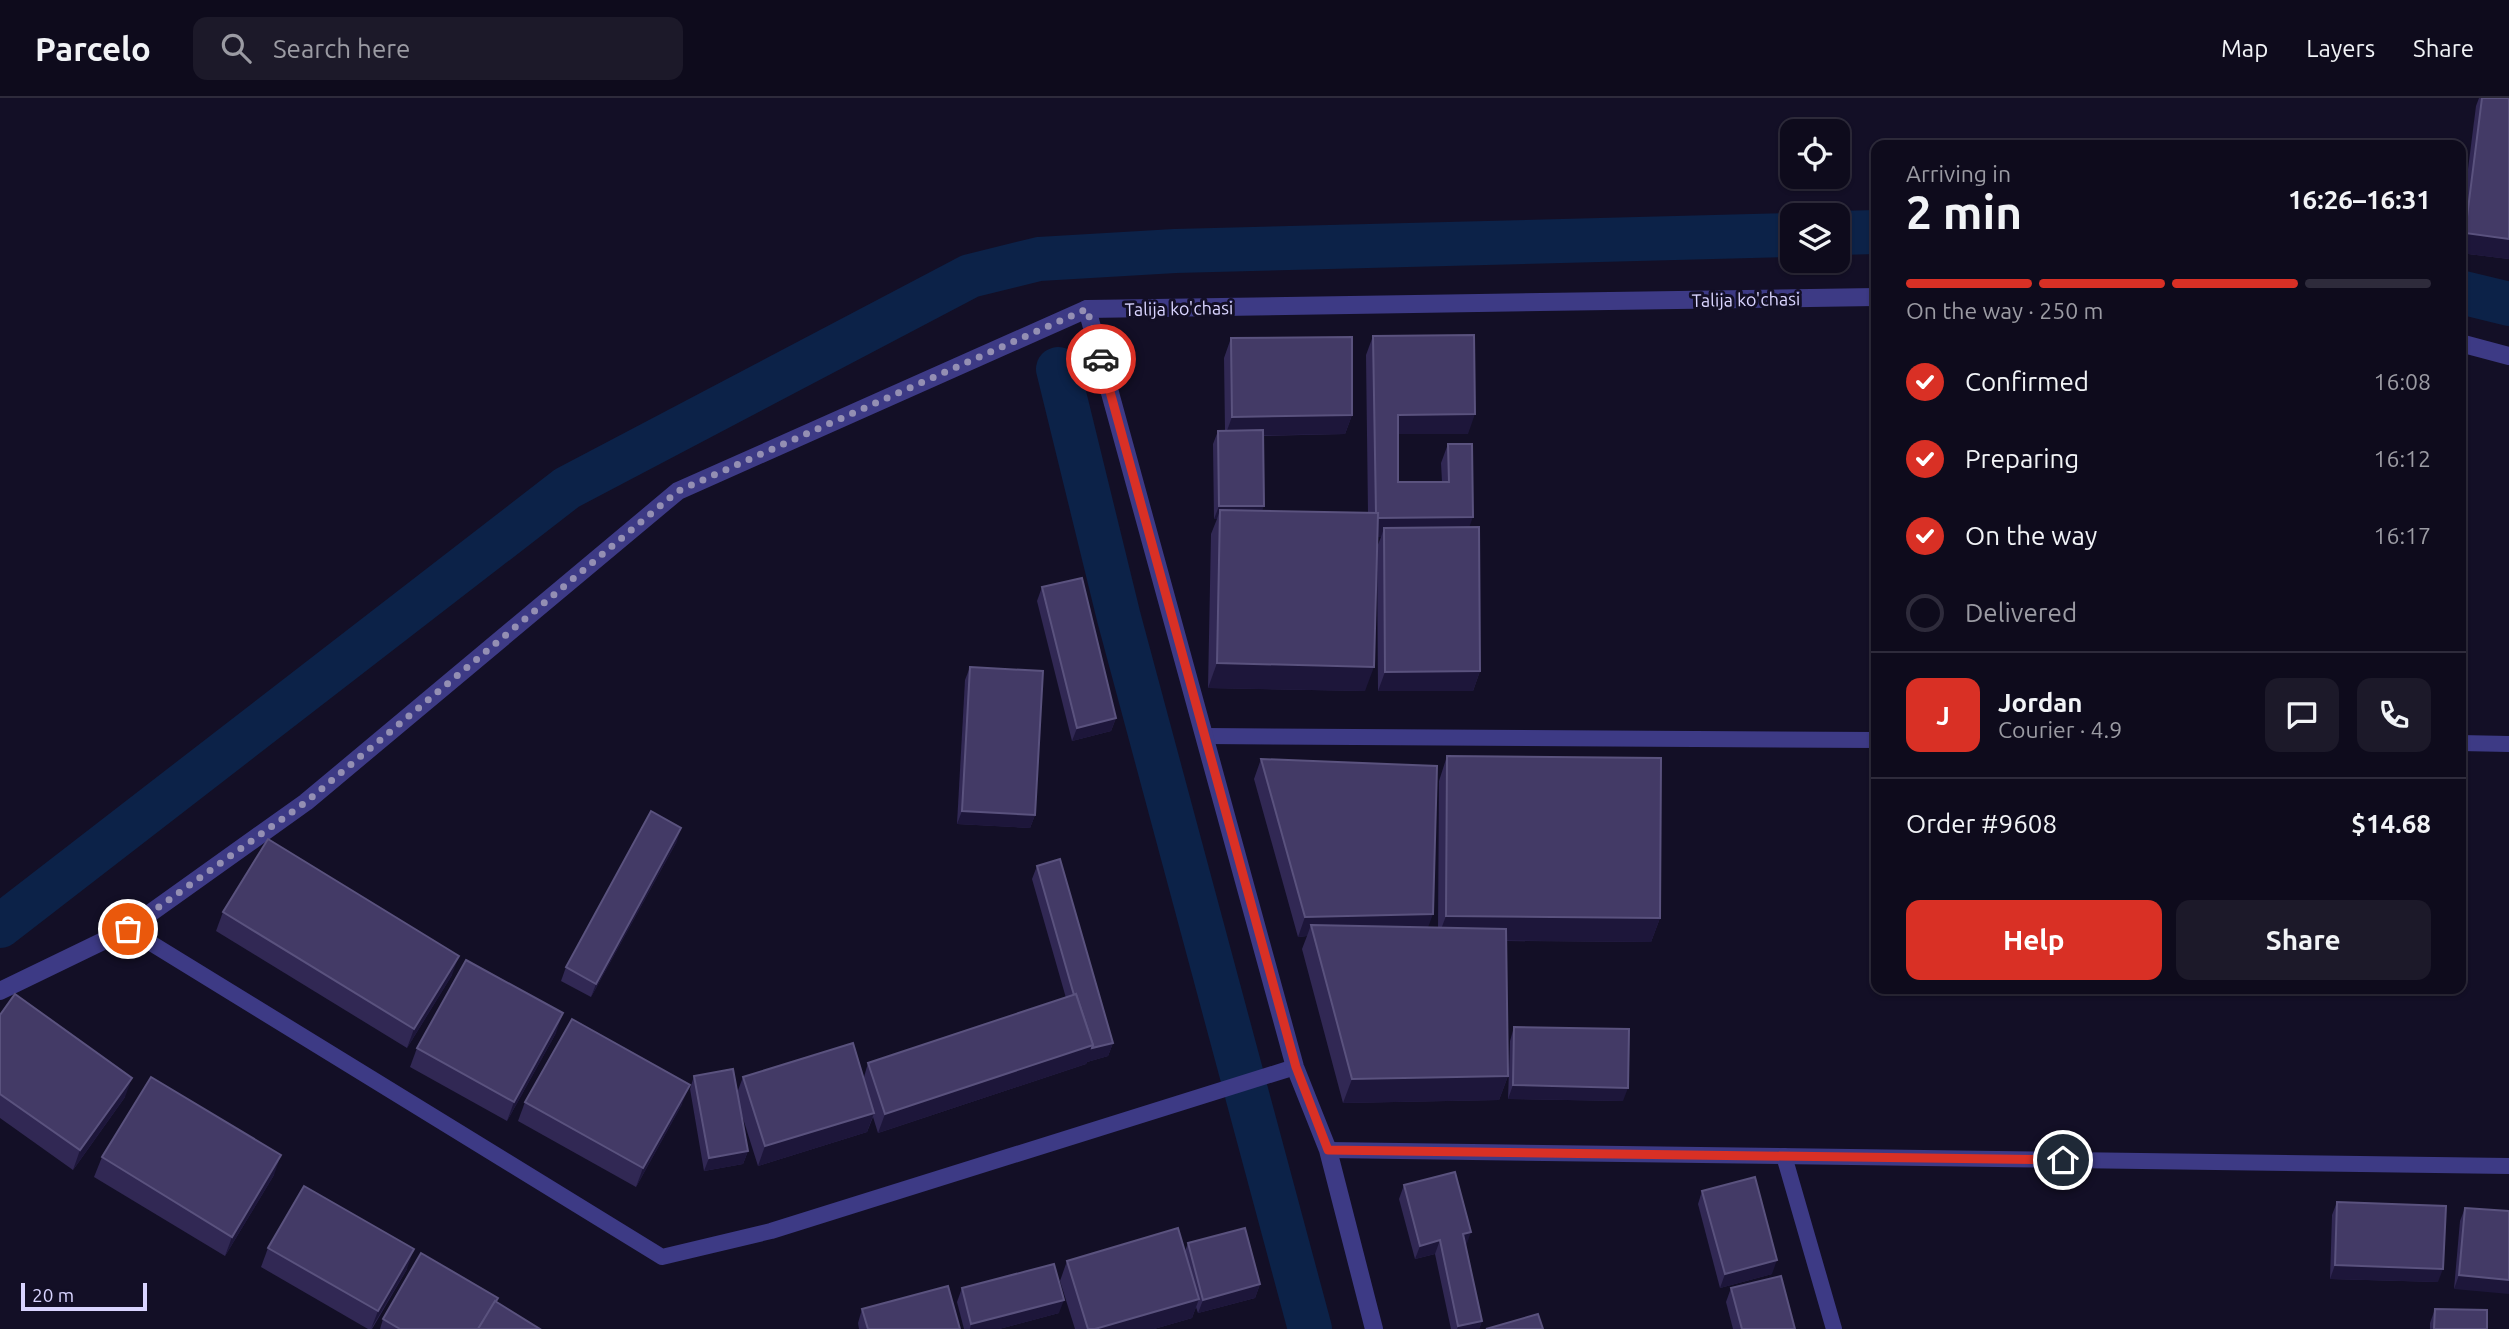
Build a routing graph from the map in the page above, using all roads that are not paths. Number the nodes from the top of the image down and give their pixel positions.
1 (1871, 297) edge
2 (1087, 309) junction
3 (2466, 345) edge
4 (2509, 356) edge
5 (1206, 736) junction
6 (1871, 740) edge
7 (2466, 743) edge
8 (2509, 744) edge
9 (128, 929) junction
10 (0, 991) edge
11 (1296, 1067) junction
12 (1328, 1150) junction
13 (1784, 1156) junction
14 (2509, 1166) edge
15 (1374, 1329) edge
16 (1834, 1329) edge

1 - 2 street, Talija ko'chasi
2 - 5 street
2 - 9 street, Talija ko'chasi
3 - 4 street
5 - 6 lane
5 - 11 street
7 - 8 lane
9 - 10 street, Talija ko'chasi
9 - 11 lane
11 - 12 street
12 - 13 lane
12 - 15 street
13 - 14 lane
13 - 16 lane

